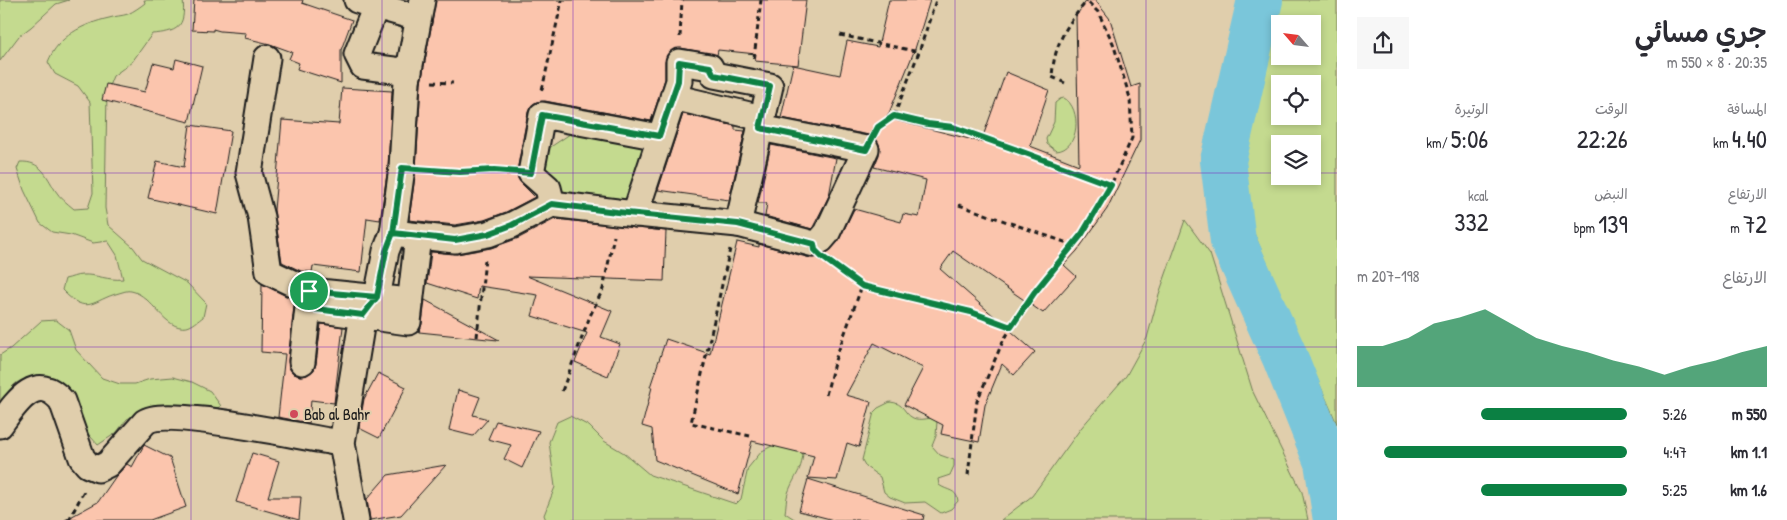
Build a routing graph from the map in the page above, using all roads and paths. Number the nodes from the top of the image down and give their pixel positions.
1 (562, 0) edge
2 (682, 0) edge
3 (761, 0) edge
4 (936, 0) edge
5 (1087, 0) edge
6 (366, 3) edge
7 (420, 9) edge
8 (840, 35) dead end
9 (919, 52) junction
10 (267, 58) dead end
11 (679, 62) junction
12 (409, 72) junction
13 (751, 83) junction
14 (1064, 83) dead end
15 (673, 97) junction
16 (542, 115) junction
17 (894, 116) junction
18 (761, 123) junction
19 (659, 136) junction
20 (866, 150) junction
21 (402, 168) junction
22 (531, 173) junction
23 (1111, 185) junction
24 (552, 204) junction
25 (959, 204) dead end
26 (626, 213) junction
27 (737, 224) junction
28 (393, 233) junction
29 (488, 234) junction
30 (418, 236) junction
31 (814, 244) junction
32 (1073, 246) junction
33 (862, 286) junction
34 (308, 300) junction
35 (370, 306) junction
36 (1011, 327) junction
37 (476, 338) dead end
38 (302, 362) dead end
39 (562, 392) dead end
40 (826, 394) dead end
41 (0, 425) edge
42 (750, 436) dead end
43 (342, 443) junction
44 (98, 469) junction
45 (968, 475) dead end
46 (69, 520) edge
47 (356, 520) edge

1 - 16 path
2 - 11 path
3 - 13 path
4 - 9 path
5 - 14 path
5 - 23 path
6 - 7 street
6 - 12 street
7 - 12 street
8 - 9 path
9 - 17 path
10 - 34 street
11 - 13 street
11 - 15 street
12 - 21 street
13 - 18 street
15 - 18 street
15 - 19 street
16 - 19 street
16 - 22 street
17 - 20 path
17 - 23 path
18 - 20 street
18 - 27 street
19 - 26 street
20 - 31 street
21 - 22 path
21 - 28 street
22 - 24 street
23 - 32 path
24 - 26 street
24 - 29 street
25 - 32 path
26 - 27 street
26 - 39 path
27 - 31 street
27 - 42 path
28 - 30 street
28 - 35 street
29 - 30 street
29 - 37 path
30 - 35 street
31 - 33 path
32 - 36 path
33 - 36 path
33 - 40 path
34 - 35 street
34 - 38 street
35 - 43 street
36 - 45 path
41 - 44 street
43 - 44 street
43 - 47 street
44 - 46 path

